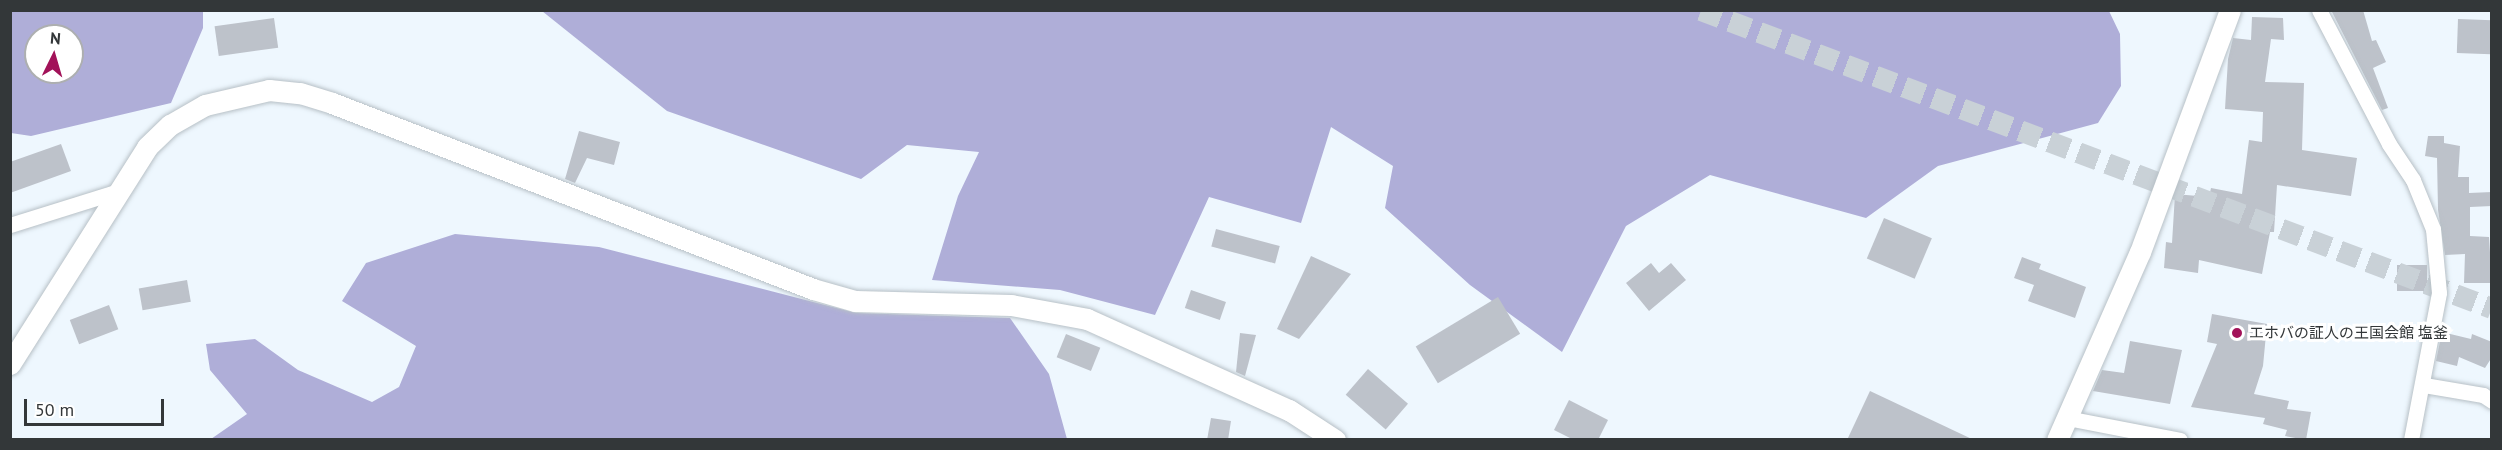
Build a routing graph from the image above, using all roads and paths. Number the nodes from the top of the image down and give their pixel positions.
1 (2230, 10) edge
2 (2319, 10) edge
3 (115, 192) junction
4 (10, 225) edge
5 (10, 364) edge
6 (2424, 385) junction
7 (2492, 401) edge
8 (2067, 418) junction
9 (1335, 440) edge
10 (2057, 440) edge
11 (2180, 440) edge
12 (2411, 440) edge

1 - 8 street
2 - 6 street
3 - 4 street
3 - 5 street
3 - 9 street
6 - 7 street
6 - 12 street
8 - 10 street
8 - 11 street

